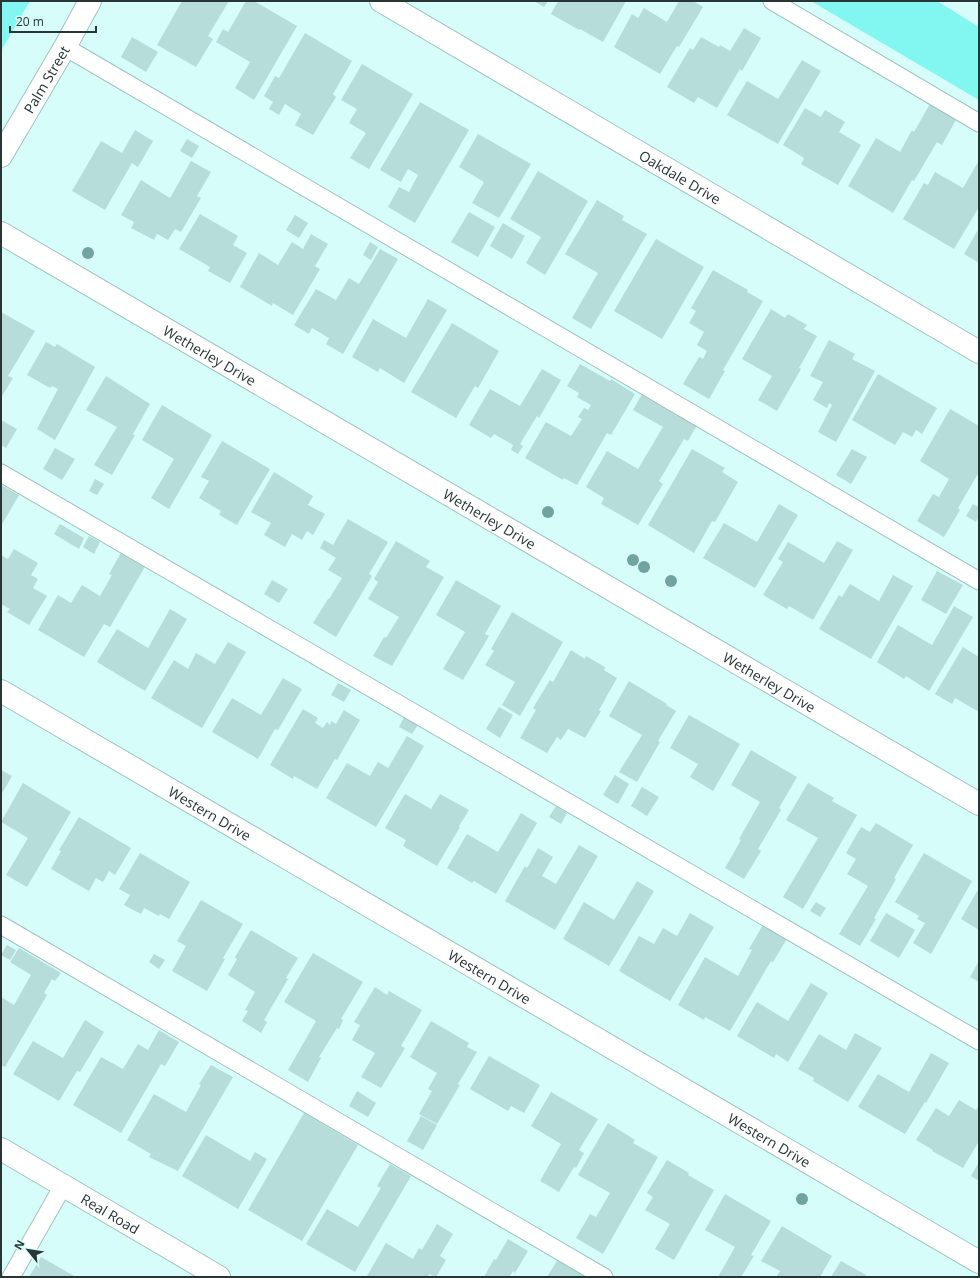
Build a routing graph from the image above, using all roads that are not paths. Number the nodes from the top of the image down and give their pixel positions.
1 (90, 1) edge
2 (381, 1) edge
3 (772, 1) edge
4 (65, 47) junction
5 (979, 123) edge
6 (1, 156) edge
7 (1, 233) edge
8 (979, 352) edge
9 (1, 473) edge
10 (979, 581) edge
11 (1, 691) edge
12 (979, 804) edge
13 (1, 925) edge
14 (979, 1041) edge
15 (1, 1149) edge
16 (63, 1186) junction
17 (979, 1262) edge
18 (8, 1272) edge
19 (219, 1277) edge
20 (604, 1277) edge

1 - 4 street, Palm Street
2 - 8 street, Oakdale Drive
3 - 5 lane
4 - 6 street, Palm Street
4 - 10 lane
7 - 12 street, Wetherley Drive
9 - 14 lane
11 - 17 street, Western Drive
13 - 20 lane
15 - 16 street, Real Road
16 - 18 lane
16 - 19 street, Real Road

